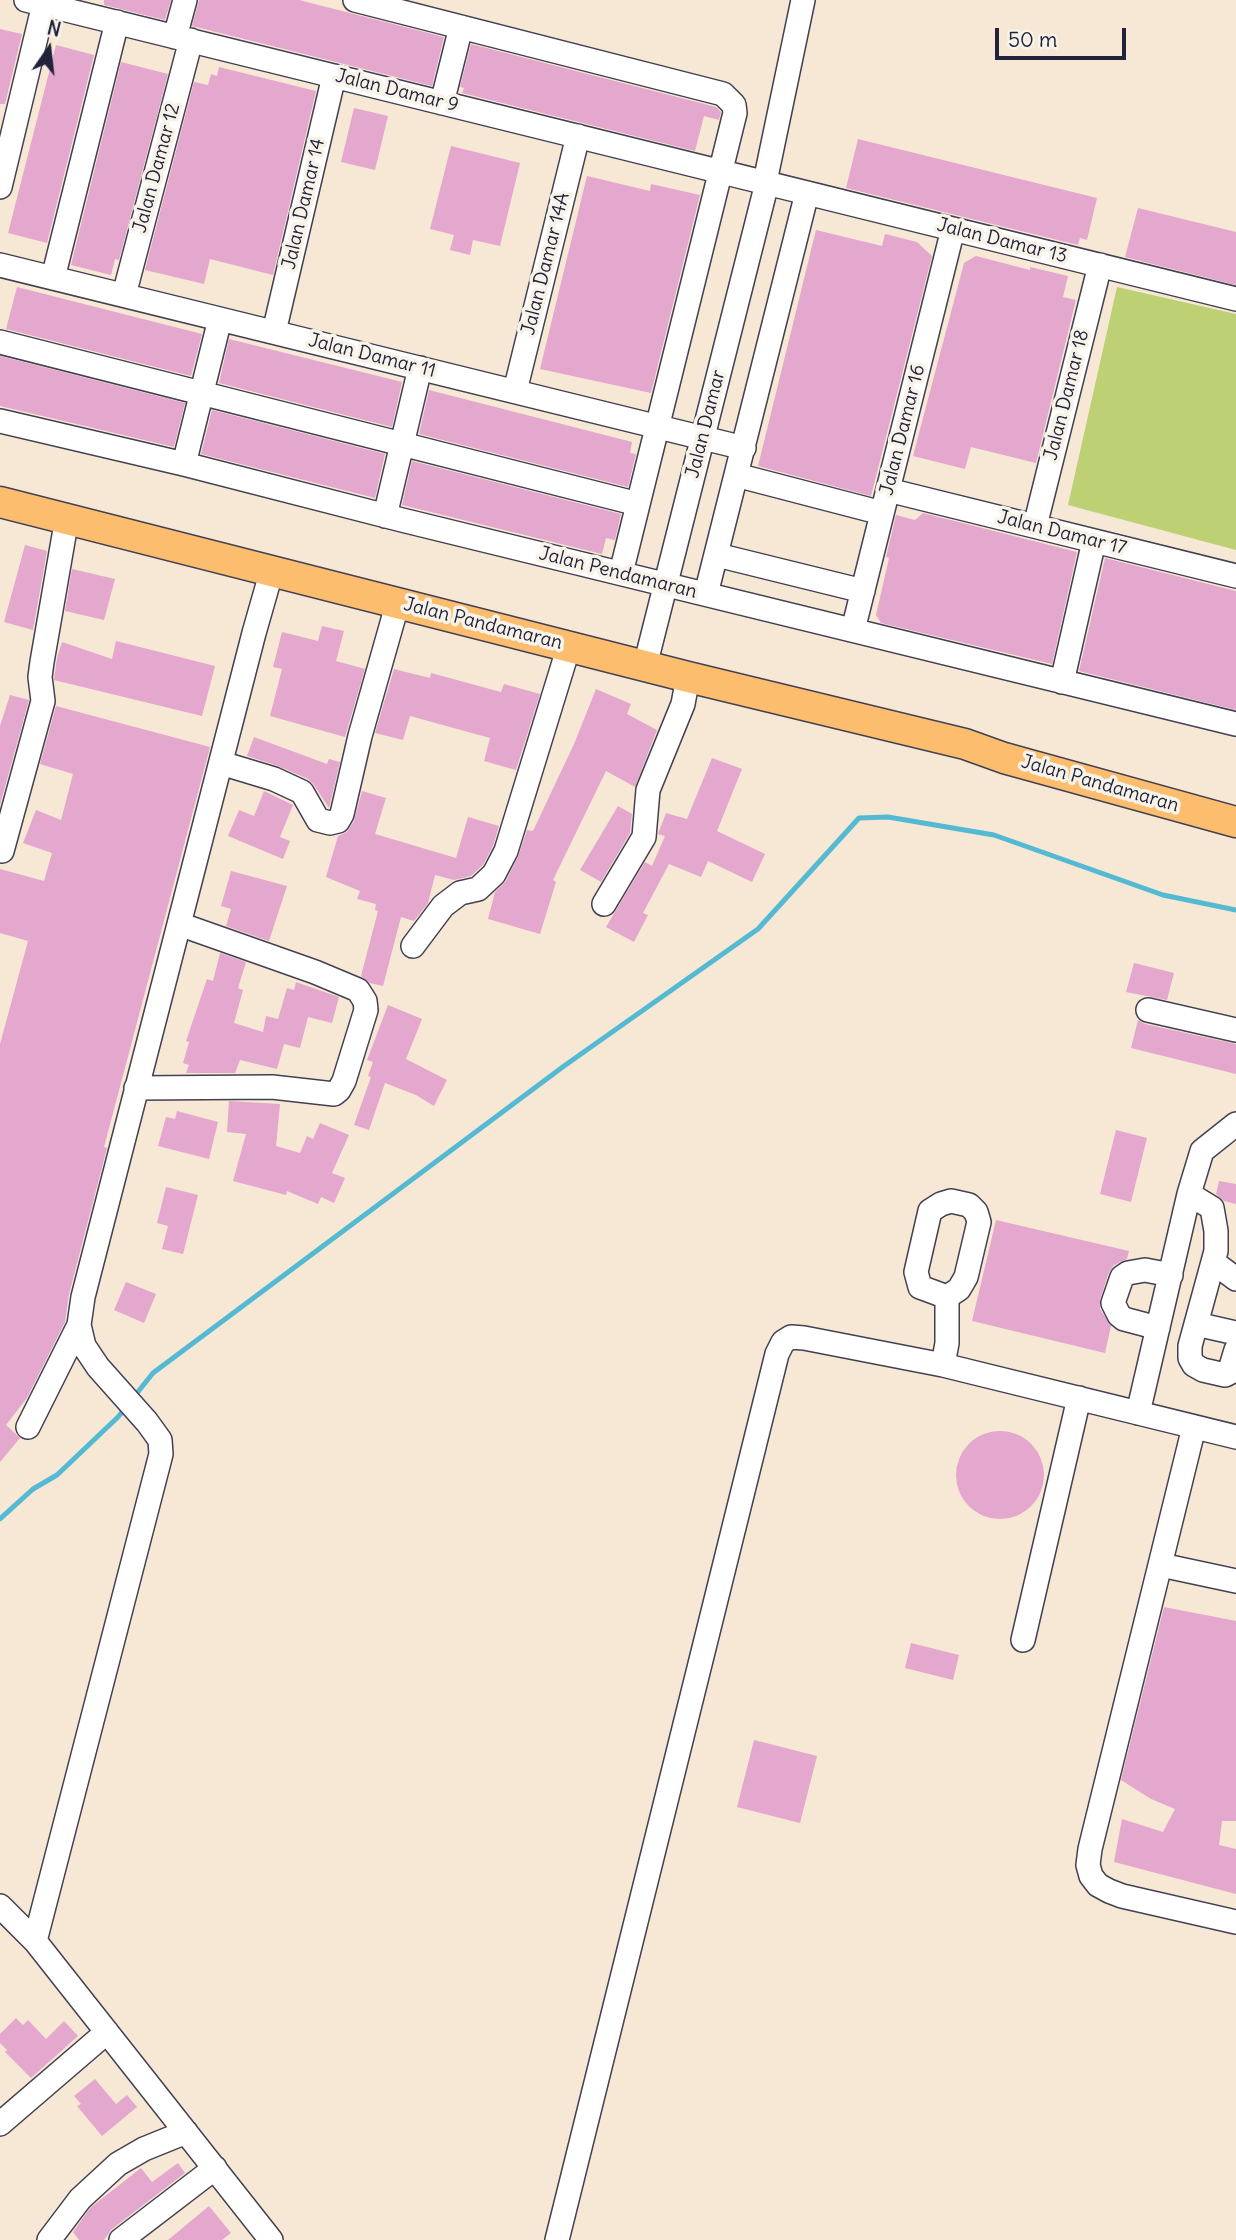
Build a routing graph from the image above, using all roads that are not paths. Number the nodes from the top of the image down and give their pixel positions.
1 (185, 0) edge
2 (355, 0) edge
3 (803, 0) edge
4 (35, 2) edge
5 (117, 22) junction
6 (461, 27) junction
7 (183, 39) junction
8 (334, 76) junction
9 (442, 103) junction
10 (578, 136) junction
11 (721, 171) junction
12 (767, 183) junction
13 (0, 187) edge
14 (807, 193) junction
15 (953, 229) junction
16 (0, 265) edge
17 (1100, 265) junction
18 (53, 278) junction
19 (124, 295) junction
20 (1236, 299) edge
21 (220, 319) junction
22 (274, 332) junction
23 (0, 342) edge
24 (420, 368) junction
25 (515, 391) junction
26 (202, 393) junction
27 (0, 421) edge
28 (657, 426) junction
29 (702, 437) junction
30 (402, 444) junction
31 (744, 447) junction
32 (184, 464) junction
33 (736, 475) junction
34 (888, 490) junction
35 (0, 502) edge
36 (638, 504) junction
37 (882, 513) junction
38 (385, 516) junction
39 (67, 518) junction
40 (1035, 526) junction
41 (1094, 541) junction
42 (716, 555) junction
43 (272, 570) junction
44 (621, 573) junction
45 (1236, 576) edge
46 (665, 584) junction
47 (863, 591) junction
48 (706, 594) junction
49 (398, 602) junction
50 (853, 631) junction
51 (569, 646) junction
52 (645, 666) junction
53 (688, 677) junction
54 (1062, 682) junction
55 (1236, 724) edge
56 (965, 744) junction
57 (221, 763) junction
58 (1236, 802) edge
59 (1236, 822) edge
60 (2, 851) dead end
61 (604, 904) dead end
62 (179, 924) junction
63 (413, 946) dead end
64 (1148, 1010) dead end
65 (1236, 1030) edge
66 (136, 1088) junction
67 (1236, 1124) edge
68 (1189, 1194) junction
69 (1213, 1262) junction
70 (1171, 1275) junction
71 (1236, 1279) edge
72 (947, 1297) dead end
73 (1196, 1324) junction
74 (79, 1325) junction
75 (1158, 1328) junction
76 (1236, 1333) edge
77 (1236, 1350) edge
78 (943, 1365) junction
79 (1079, 1398) junction
80 (1138, 1413) junction
81 (28, 1427) dead end
82 (1194, 1427) junction
83 (1236, 1437) edge
84 (1161, 1565) junction
85 (1236, 1581) edge
86 (1023, 1640) dead end
87 (0, 1906) edge
88 (1236, 1922) edge
89 (35, 1941) junction
90 (107, 2032) junction
91 (0, 2124) edge
92 (186, 2132) junction
93 (215, 2168) junction
94 (49, 2240) edge
95 (121, 2240) edge
96 (271, 2240) edge
97 (557, 2240) edge

1 - 7 street, Jalan Damar 12
2 - 6 street
3 - 12 street, Jalan Damar
4 - 5 street, Jalan Damar 9
4 - 13 street
5 - 7 street, Jalan Damar 9
5 - 18 street
6 - 9 street
6 - 11 street
7 - 8 street, Jalan Damar 9
7 - 19 street, Jalan Damar 12
8 - 9 street, Jalan Damar 9
8 - 22 street, Jalan Damar 14
9 - 10 street, Jalan Damar 9
10 - 11 street, Jalan Damar 9
10 - 25 street, Jalan Damar 14A
11 - 12 street, Jalan Damar 9
11 - 28 street
12 - 14 street, Jalan Damar 13
12 - 29 street, Jalan Damar
14 - 15 street, Jalan Damar 13
14 - 31 street
15 - 17 street, Jalan Damar 13
15 - 34 street, Jalan Damar 16
16 - 18 street, Jalan Damar 11
17 - 20 street, Jalan Damar 13
17 - 40 street, Jalan Damar 18
18 - 19 street, Jalan Damar 11
19 - 21 street, Jalan Damar 11
21 - 22 street, Jalan Damar 11
21 - 26 street
22 - 24 street, Jalan Damar 11
23 - 26 street
24 - 25 street, Jalan Damar 11
24 - 30 street
25 - 28 street, Jalan Damar 11
26 - 30 street
26 - 32 street
27 - 32 street, Jalan Pendamaran
28 - 29 street, Jalan Damar 11
28 - 36 street
29 - 31 street, Jalan Damar 11
29 - 46 street, Jalan Damar
30 - 36 street
30 - 38 street
31 - 33 street
32 - 38 street, Jalan Pendamaran
33 - 37 street
33 - 42 street
34 - 37 street, Jalan Damar 16
34 - 40 street, Jalan Damar 17
35 - 39 main road, Jalan Pandamaran
36 - 44 street
37 - 47 street, Jalan Damar 16
38 - 44 street, Jalan Pendamaran
39 - 43 main road, Jalan Pandamaran
39 - 60 street
40 - 41 street, Jalan Damar 17
41 - 45 street, Jalan Damar 17
41 - 54 street
42 - 47 street
42 - 48 street
43 - 49 main road, Jalan Pandamaran
43 - 57 street
44 - 46 street, Jalan Pendamaran
46 - 48 street, Jalan Pendamaran
46 - 52 street, Jalan Damar
47 - 50 street, Jalan Damar 16
48 - 50 street, Jalan Pendamaran
49 - 51 main road, Jalan Pandamaran
49 - 57 street
50 - 54 street, Jalan Pendamaran
51 - 52 main road, Jalan Pandamaran
51 - 63 street
52 - 53 main road, Jalan Pandamaran
53 - 56 main road, Jalan Pandamaran
53 - 61 street
54 - 55 street, Jalan Pendamaran
56 - 58 main road, Jalan Pandamaran
56 - 59 main road, Jalan Pandamaran
57 - 62 street
62 - 66 street
62 - 66 street
64 - 65 street
66 - 74 street
67 - 68 street
68 - 69 street
68 - 70 street
69 - 71 street
69 - 73 street
70 - 75 street
70 - 75 street
72 - 78 street
73 - 76 street
73 - 77 street
74 - 81 street
74 - 89 street
75 - 80 street
78 - 79 street
78 - 97 street
79 - 80 street
79 - 86 street
80 - 82 street
82 - 83 street
82 - 84 street
84 - 85 street
84 - 88 street
87 - 89 street
89 - 90 street
90 - 91 street
90 - 92 street
92 - 93 street
92 - 94 street
93 - 95 street
93 - 96 street

